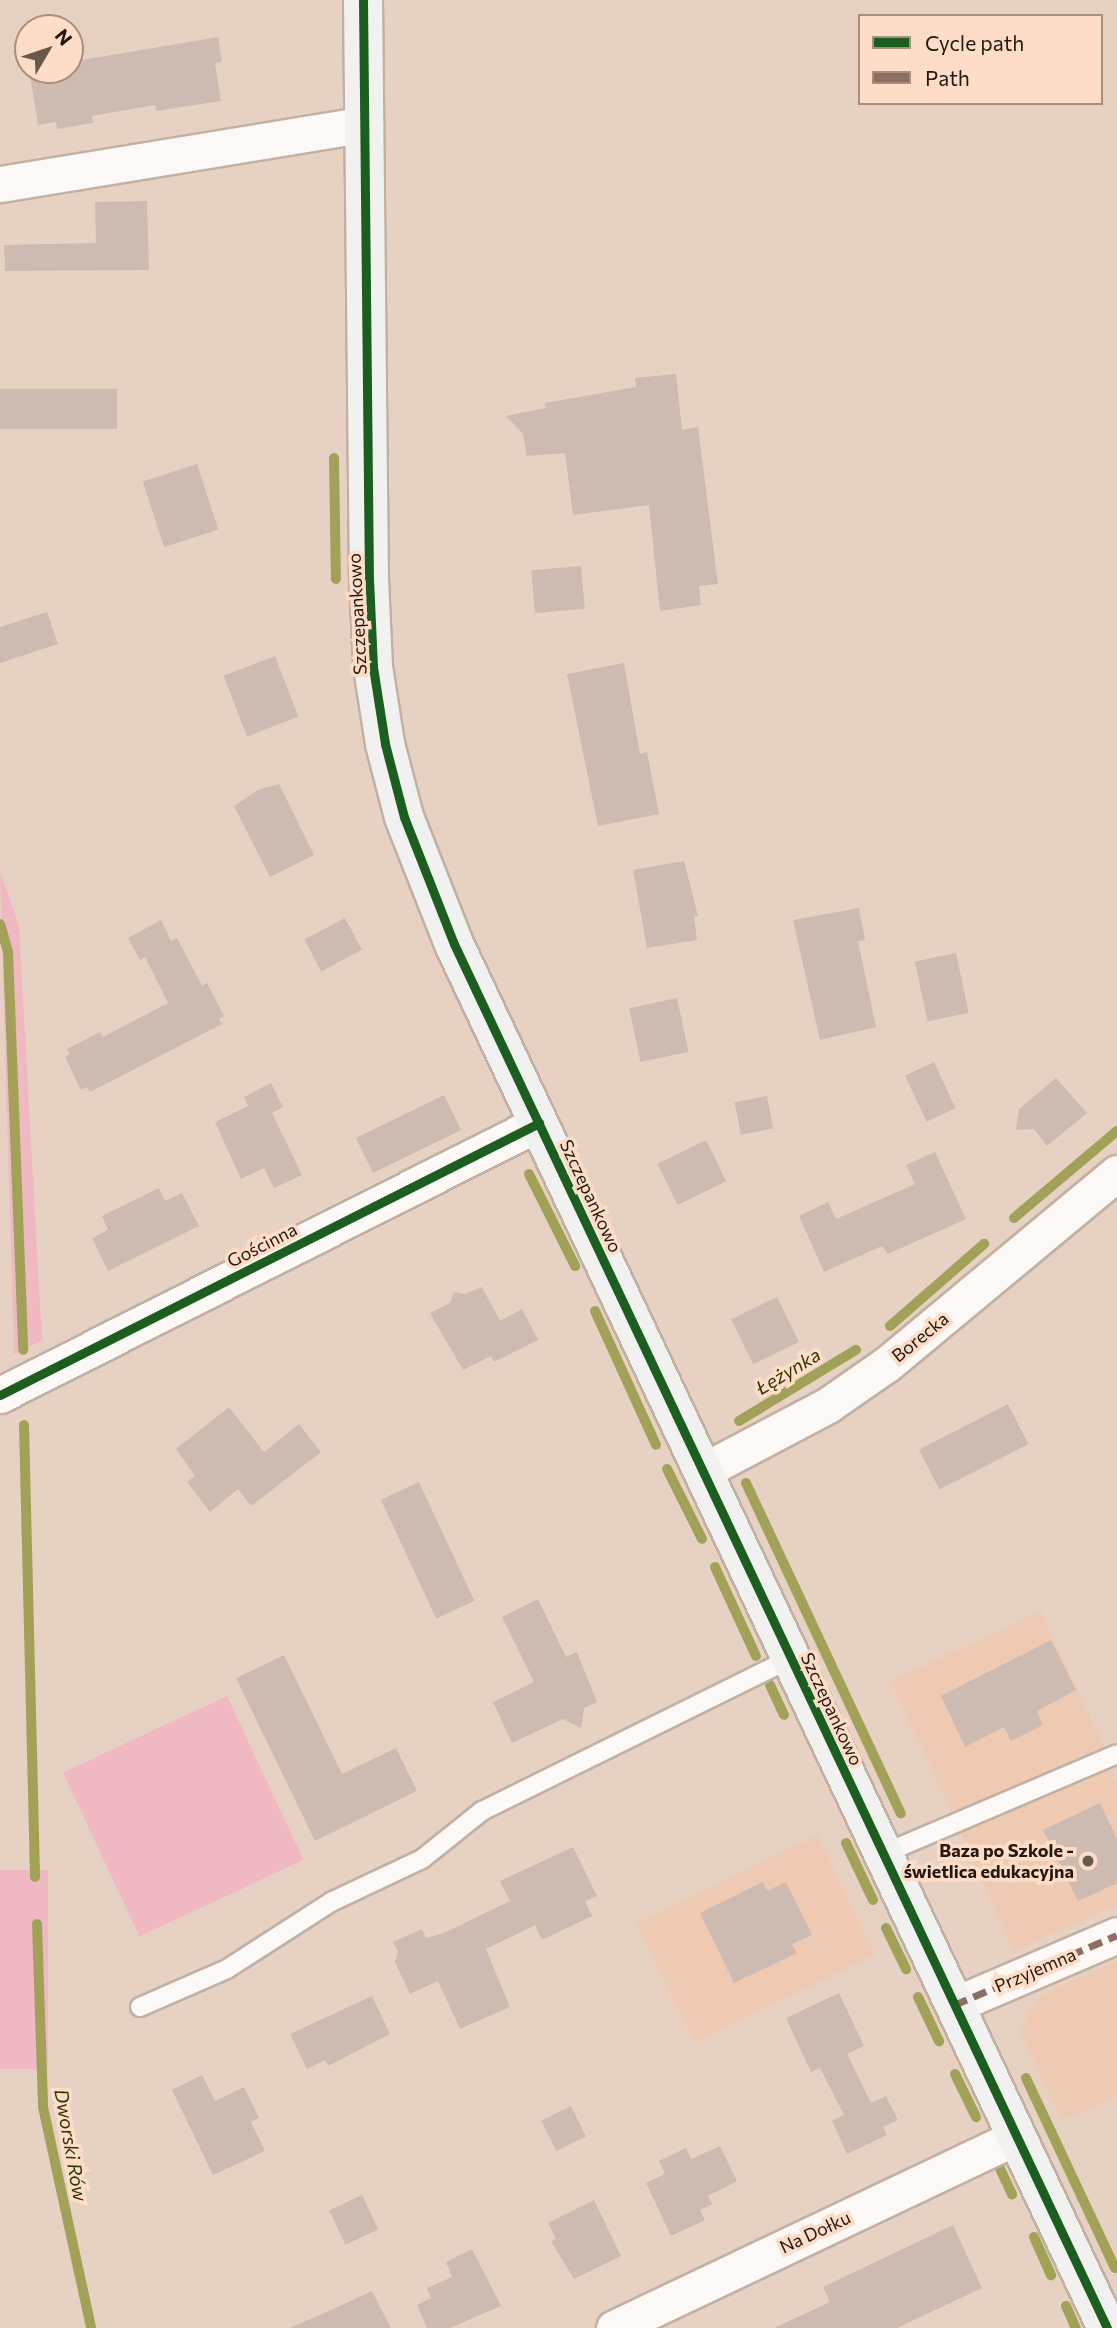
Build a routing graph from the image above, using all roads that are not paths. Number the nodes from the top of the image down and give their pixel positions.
1 (363, 0) edge
2 (365, 124) junction
3 (0, 184) edge
4 (539, 1123) junction
5 (1117, 1173) edge
6 (0, 1395) edge
7 (703, 1471) junction
8 (791, 1658) junction
9 (1117, 1754) edge
10 (883, 1854) junction
11 (1117, 1935) edge
12 (954, 2005) junction
13 (140, 2007) dead end
14 (1017, 2137) junction
15 (614, 2328) edge
16 (1107, 2328) edge

1 - 2 street, Szczepankowo
2 - 3 street
2 - 4 street, Szczepankowo
4 - 6 street, Gościnna
4 - 7 street, Szczepankowo
5 - 7 street, Borecka
7 - 8 street, Szczepankowo
8 - 10 street, Szczepankowo
8 - 13 lane
9 - 10 lane
10 - 12 street, Szczepankowo
11 - 12 street, Przyjemna
12 - 14 street, Szczepankowo
14 - 15 street, Na Dołku
14 - 16 street, Szczepankowo

